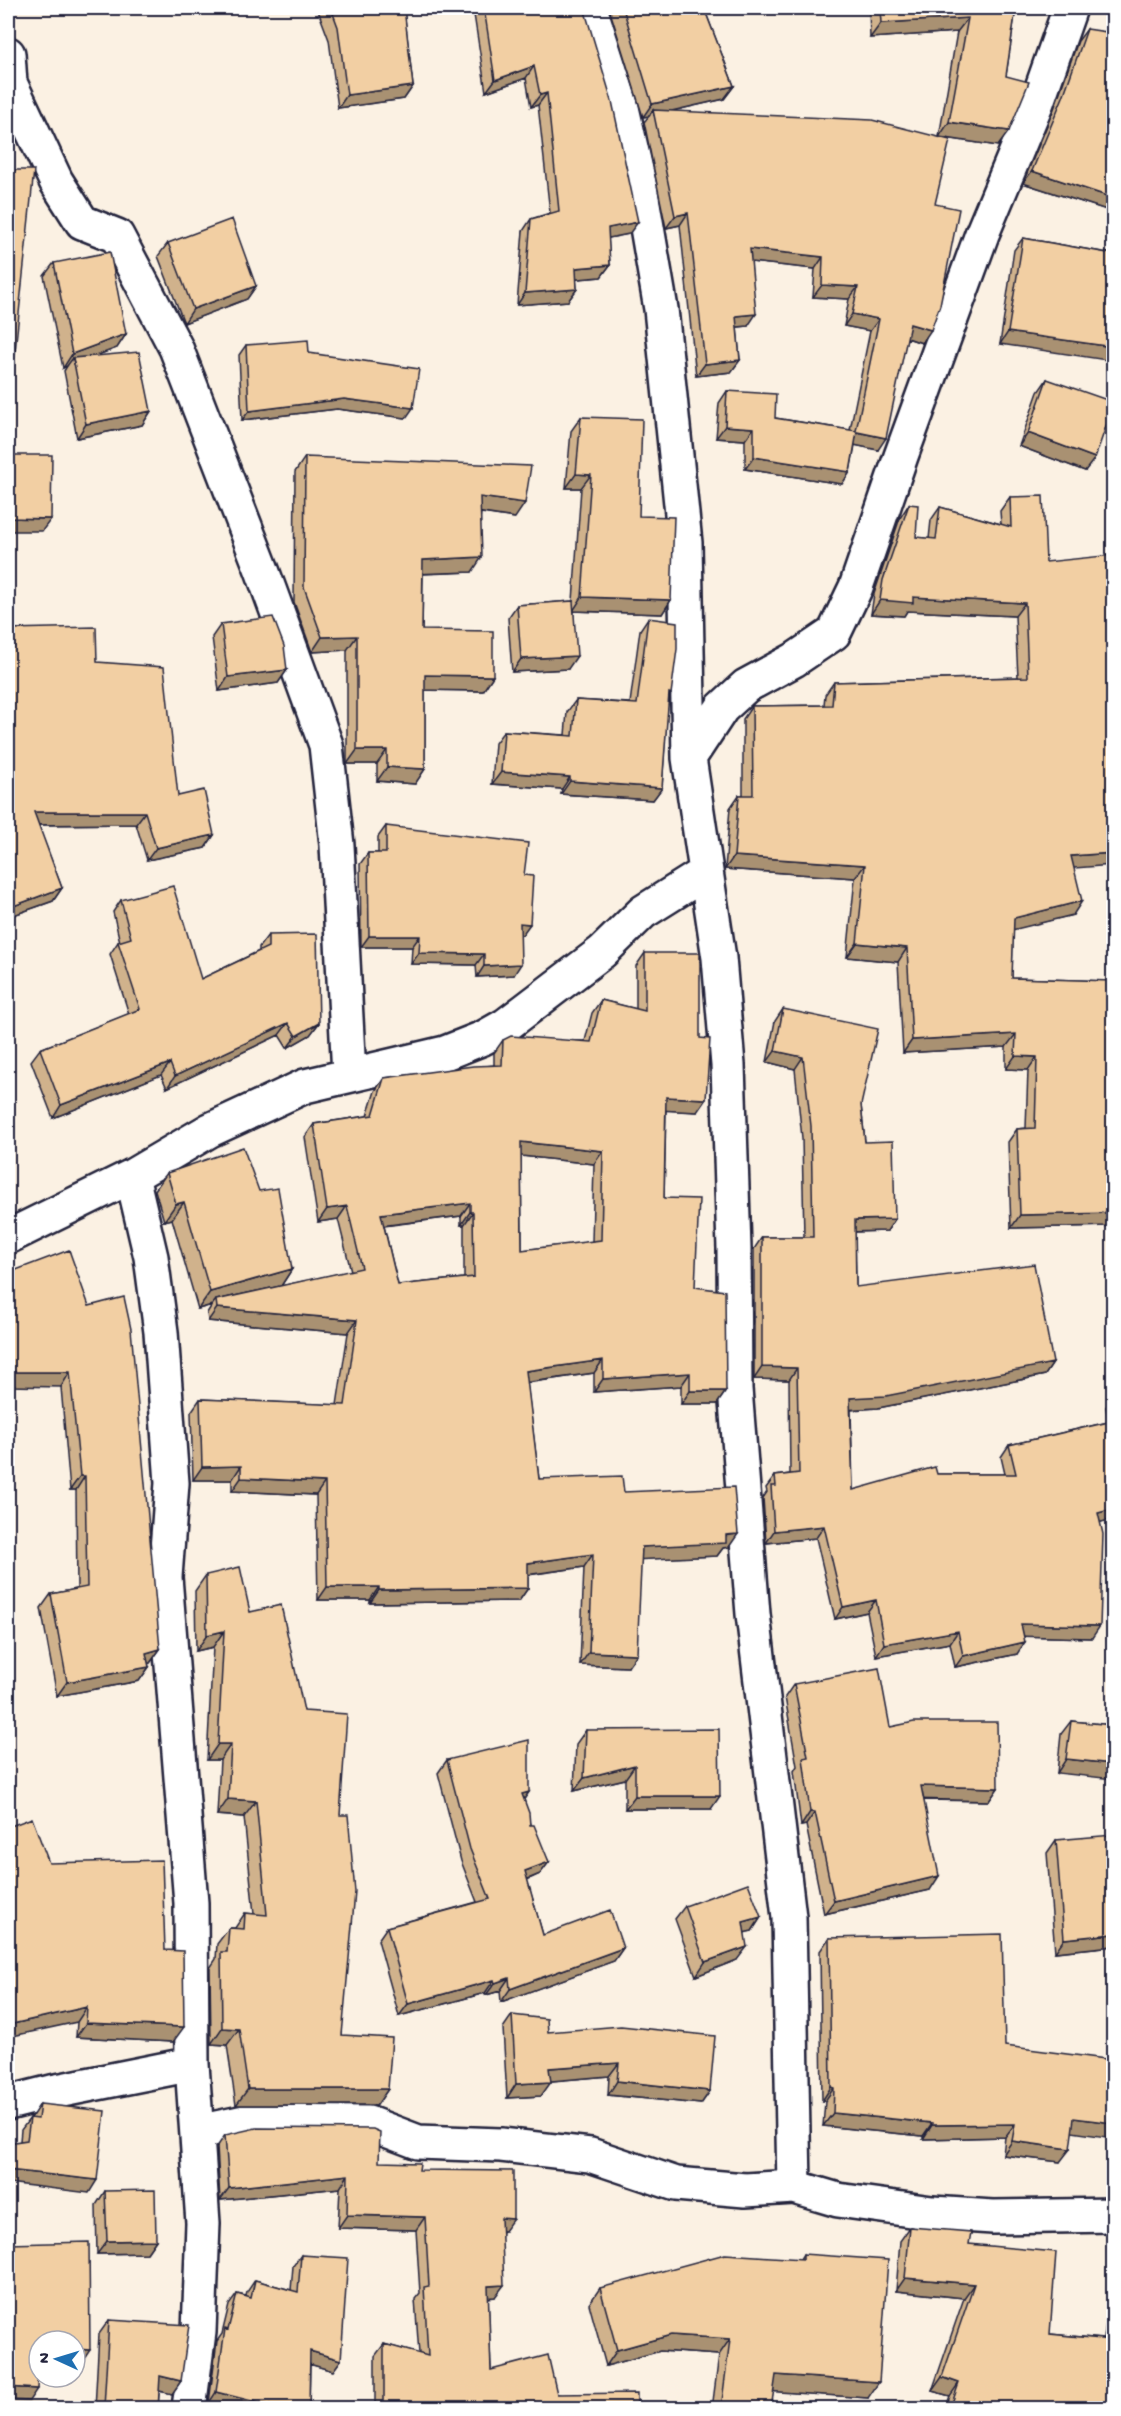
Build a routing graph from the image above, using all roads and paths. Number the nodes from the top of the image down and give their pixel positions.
1 (590, 8) edge
2 (1070, 8) edge
3 (8, 54) edge
4 (689, 758) junction
5 (705, 873) junction
6 (349, 1075) junction
7 (132, 1176) junction
8 (8, 1237) edge
9 (192, 2064) junction
10 (8, 2103) edge
11 (198, 2132) junction
12 (794, 2187) junction
13 (1113, 2216) edge
14 (189, 2409) edge

1 - 4 street
2 - 4 street
3 - 6 street
4 - 5 street
5 - 6 street
5 - 12 street
6 - 7 street
7 - 8 street
7 - 9 street
9 - 10 street
9 - 11 street
11 - 12 street
11 - 14 street
12 - 13 street

